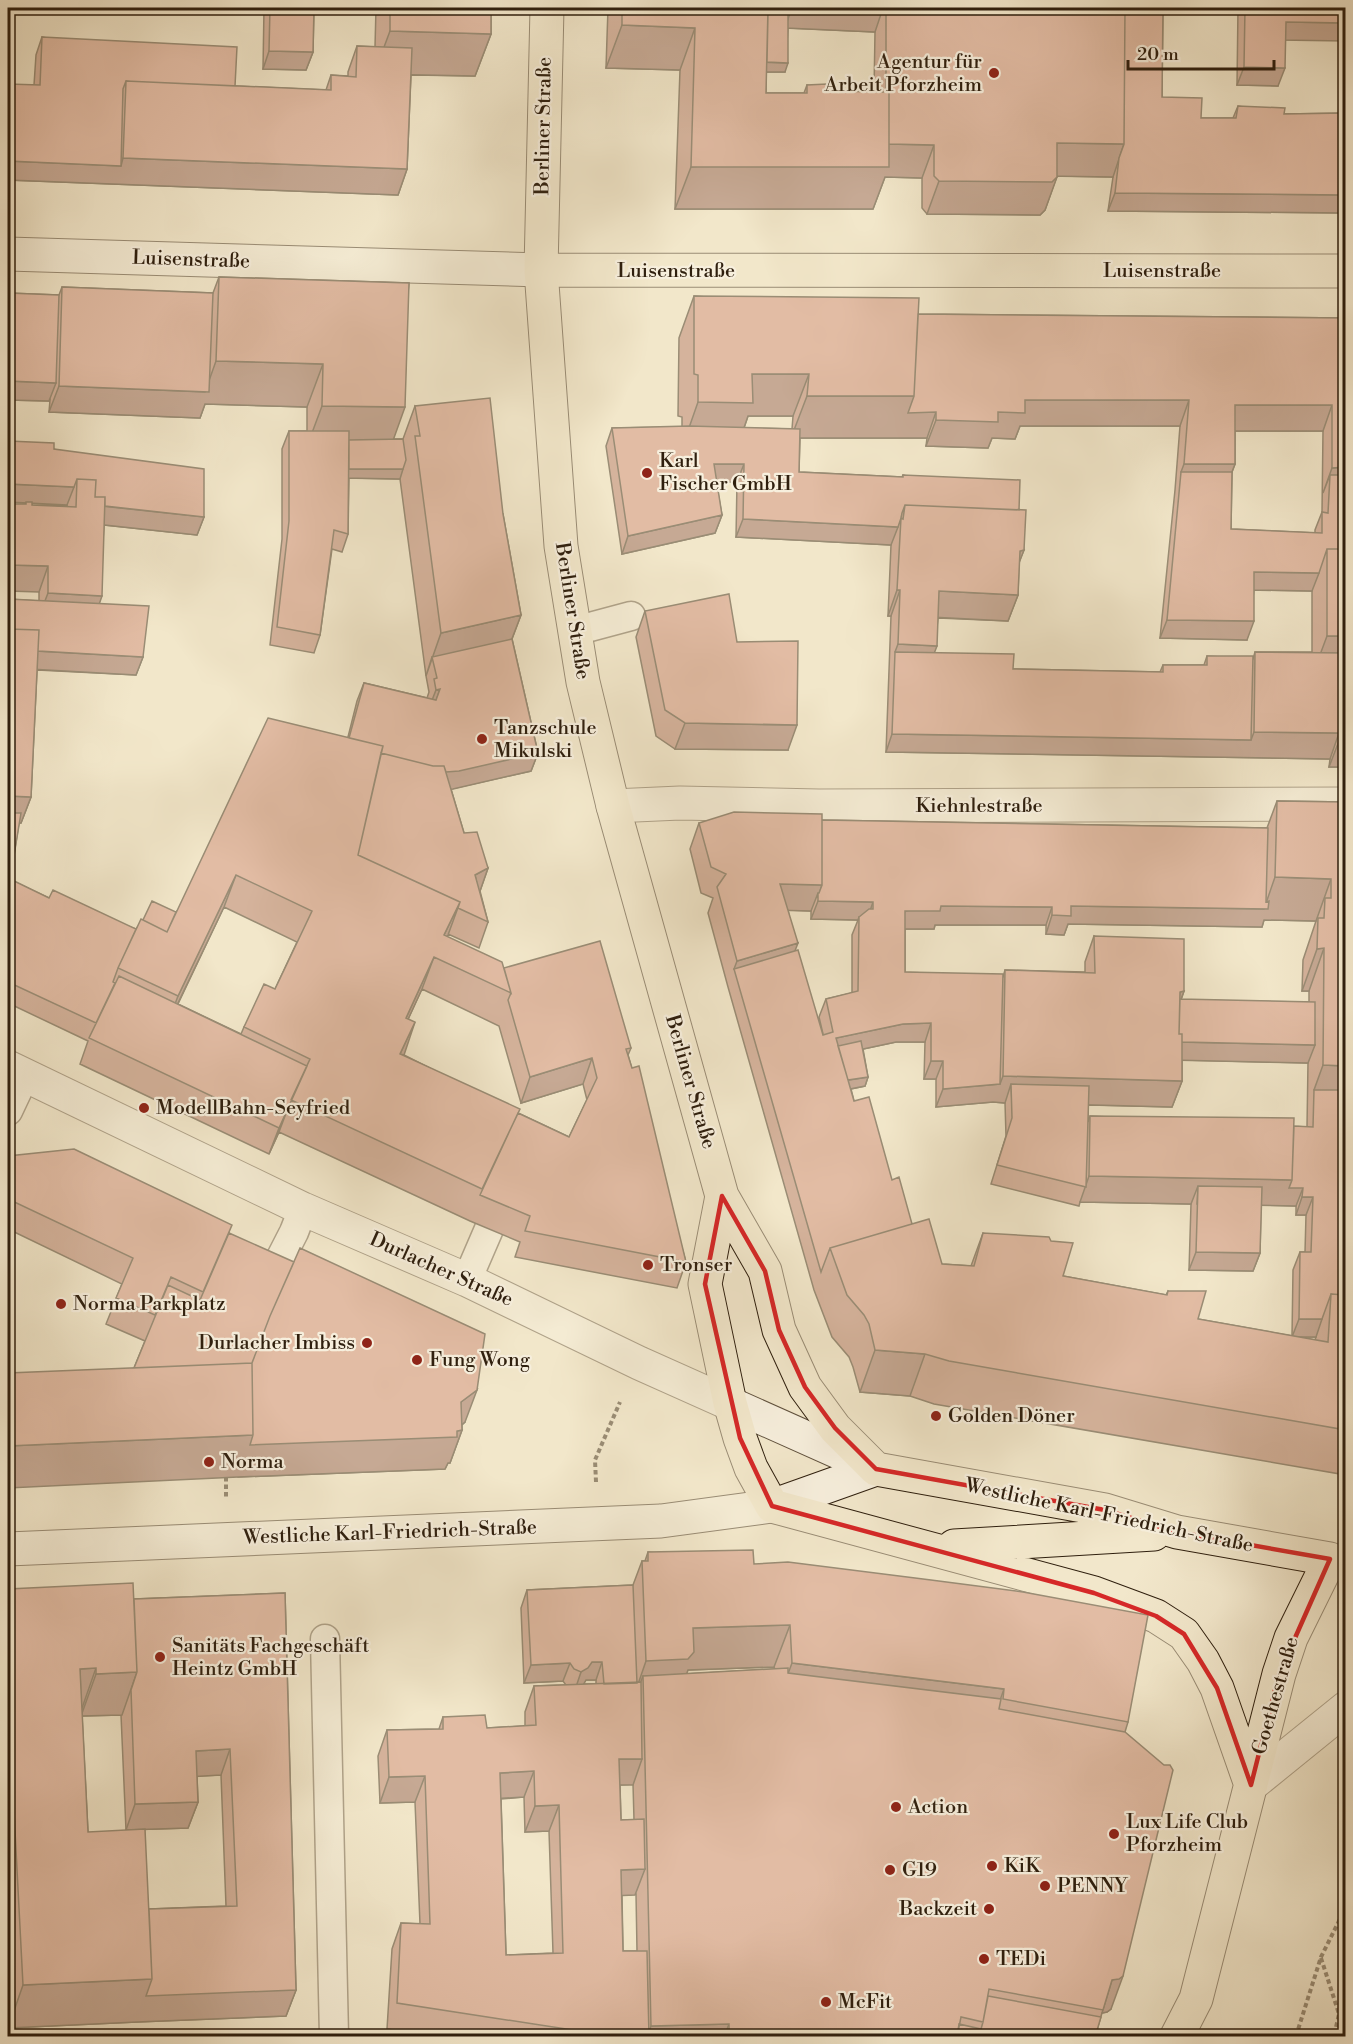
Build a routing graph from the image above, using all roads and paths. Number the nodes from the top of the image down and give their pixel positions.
1 (547, 8) edge
2 (8, 254) edge
3 (541, 270) junction
4 (1346, 271) edge
5 (631, 616) dead end
6 (575, 631) junction
7 (1346, 804) edge
8 (613, 806) junction
9 (16, 1071) edge
10 (8, 1111) edge
11 (722, 1196) junction
12 (303, 1209) junction
13 (489, 1229) edge
14 (273, 1274) edge
15 (467, 1280) junction
16 (620, 1401) dead end
17 (730, 1403) junction
18 (595, 1460) dead end
19 (876, 1469) junction
20 (772, 1506) junction
21 (1177, 1532) junction
22 (927, 1548) junction
23 (8, 1549) edge
24 (1340, 1559) edge
25 (325, 1639) dead end
26 (1346, 1708) edge
27 (1251, 1785) junction
28 (1346, 1907) edge
29 (1321, 1958) junction
30 (1196, 1999) junction
31 (334, 2037) edge
32 (1177, 2037) edge
33 (1197, 2037) edge
34 (1296, 2037) edge
35 (1334, 2037) edge

1 - 3 main road, Berliner Straße
2 - 3 street, Luisenstraße
3 - 4 main road, Luisenstraße
3 - 6 main road, Berliner Straße
5 - 6 lane
6 - 8 main road, Berliner Straße
7 - 8 street, Kiehnlestraße
8 - 11 main road, Berliner Straße
9 - 10 lane
9 - 12 street, Durlacher Straße
11 - 17 main road, Berliner Straße
11 - 19 main road, Berliner Straße
12 - 14 lane
12 - 15 street, Durlacher Straße
13 - 15 lane
15 - 17 street, Durlacher Straße
16 - 18 path
17 - 19 street, Durlacher Straße
17 - 20 main road, Berliner Straße
19 - 20 street, Westliche Karl-Friedrich-Straße
19 - 21 main road, Westliche Karl-Friedrich-Straße
20 - 22 main road, Westliche Karl-Friedrich-Straße
20 - 23 street, Westliche Karl-Friedrich-Straße
21 - 22 main road
21 - 24 main road, Westliche Karl-Friedrich-Straße
22 - 27 main road, Westliche Karl-Friedrich-Straße
24 - 27 main road, Goethestraße
25 - 31 lane
26 - 27 street, Goethestraße
27 - 30 main road, Goethestraße
28 - 29 path
29 - 34 path
29 - 35 path
30 - 32 main road, Goethestraße
30 - 33 main road, Goethestraße

